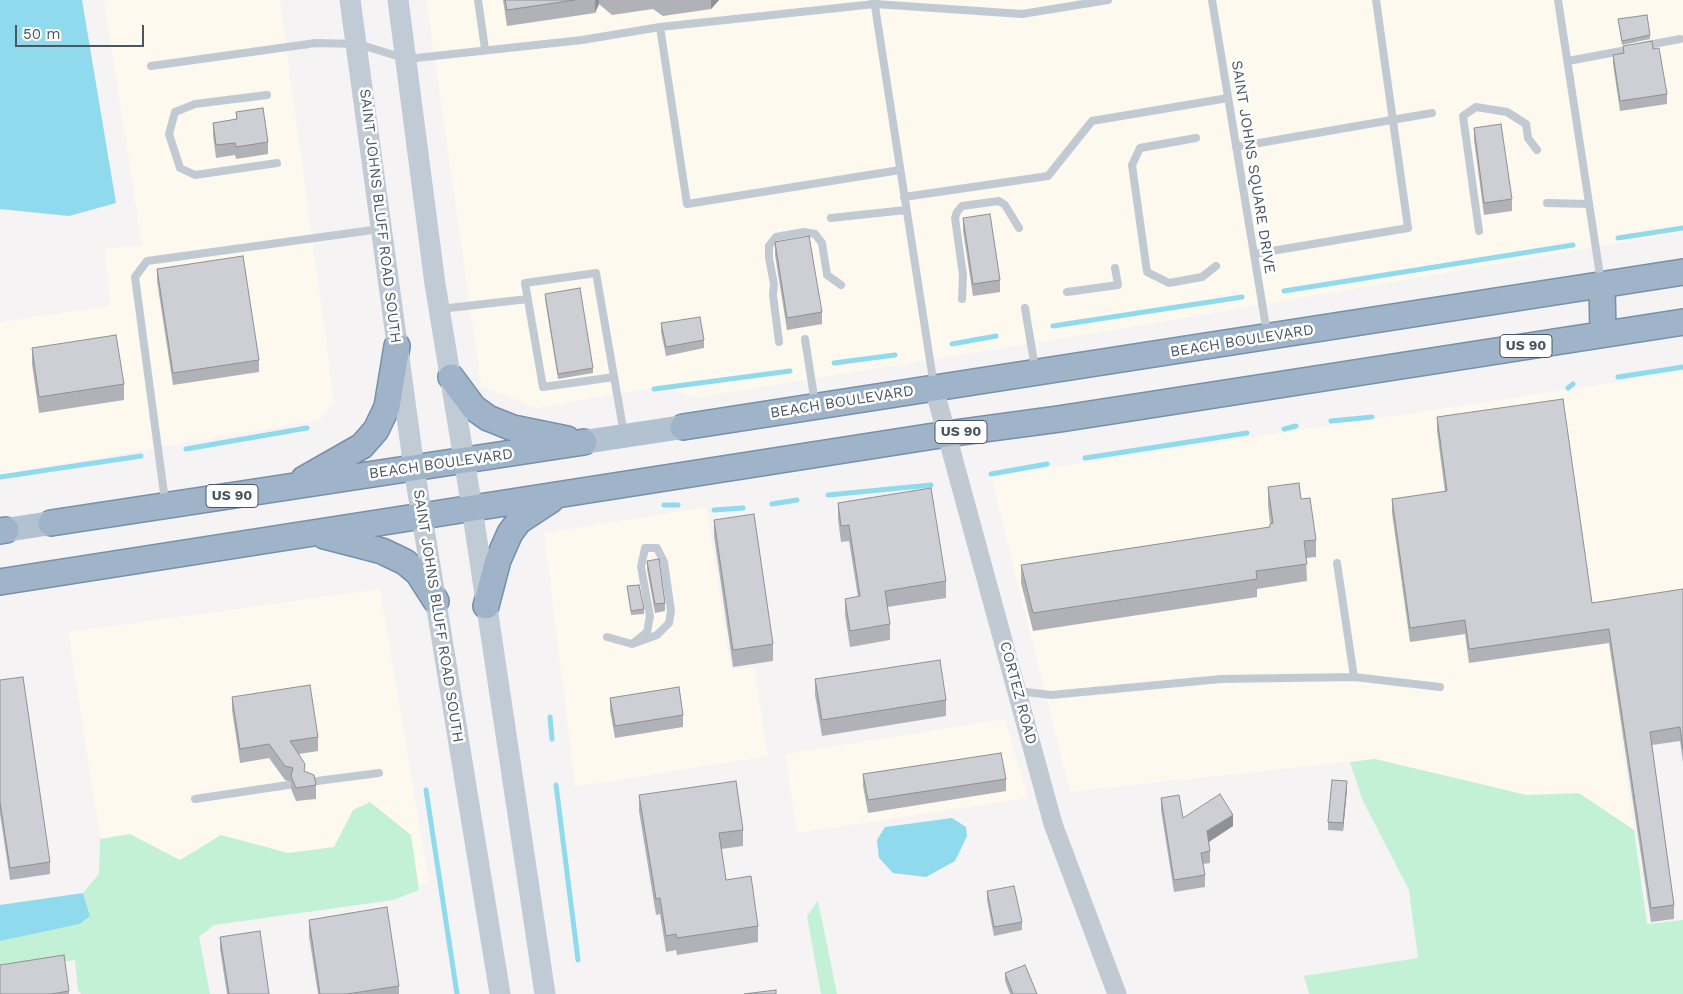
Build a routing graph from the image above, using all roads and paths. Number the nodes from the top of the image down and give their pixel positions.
1 (350, 0) edge
2 (398, 0) edge
3 (478, 0) edge
4 (1108, 0) edge
5 (1212, 0) edge
6 (1376, 0) edge
7 (1558, 0) edge
8 (875, 2) edge
9 (660, 27) junction
10 (1680, 39) dead end
11 (358, 44) junction
12 (486, 49) junction
13 (407, 60) junction
14 (1568, 61) junction
15 (152, 66) dead end
16 (267, 95) dead end
17 (1228, 98) junction
18 (1432, 113) dead end
19 (1393, 118) junction
20 (1196, 138) dead end
21 (1236, 147) junction
22 (1537, 150) dead end
23 (277, 163) dead end
24 (900, 170) junction
25 (904, 197) junction
26 (1547, 203) dead end
27 (1589, 204) junction
28 (906, 210) junction
29 (831, 218) dead end
30 (1019, 228) dead end
31 (382, 229) junction
32 (1479, 231) dead end
33 (1254, 254) junction
34 (1216, 266) dead end
35 (1115, 268) dead end
36 (1683, 272) edge
37 (841, 285) dead end
38 (1602, 285) junction
39 (1067, 292) dead end
40 (528, 299) junction
41 (962, 299) dead end
42 (1025, 308) dead end
43 (439, 309) junction
44 (1683, 322) edge
45 (1603, 334) junction
46 (805, 338) dead end
47 (1268, 338) junction
48 (779, 342) dead end
49 (397, 346) junction
50 (1036, 372) junction
51 (451, 377) junction
52 (614, 377) junction
53 (934, 388) junction
54 (816, 406) junction
55 (683, 427) joint
56 (947, 434) junction
57 (624, 436) junction
58 (584, 442) junction
59 (465, 461) junction
60 (414, 468) junction
61 (292, 486) junction
62 (560, 494) junction
63 (166, 506) junction
64 (472, 508) junction
65 (422, 516) junction
66 (50, 523) joint
67 (3, 531) edge
68 (314, 533) junction
69 (1337, 563) dead end
70 (0, 582) edge
71 (436, 601) junction
72 (486, 606) junction
73 (607, 637) dead end
74 (632, 644) junction
75 (1354, 677) junction
76 (1440, 687) dead end
77 (1017, 691) junction
78 (379, 772) dead end
79 (309, 782) edge
80 (288, 785) dead end
81 (195, 799) dead end
82 (500, 994) edge
83 (545, 994) edge
84 (1117, 994) edge

1 - 11 main road, SAINT JOHNS BLUFF ROAD SOUTH
2 - 13 main road
3 - 12 lane
4 - 8 lane
5 - 17 lane, SAINT JOHNS SQUARE DRIVE
6 - 19 lane
7 - 14 lane
8 - 9 lane
8 - 24 lane
9 - 12 lane
9 - 24 lane
10 - 14 lane
11 - 13 lane
11 - 15 lane
11 - 31 main road, SAINT JOHNS BLUFF ROAD SOUTH
12 - 13 lane
13 - 43 main road
14 - 27 lane
16 - 23 lane
17 - 21 lane, SAINT JOHNS SQUARE DRIVE
17 - 25 lane
18 - 19 lane
19 - 21 lane
19 - 33 lane
20 - 34 lane
21 - 33 lane, SAINT JOHNS SQUARE DRIVE
22 - 32 lane
24 - 25 lane
25 - 28 lane
26 - 27 lane
27 - 38 lane
28 - 29 lane
28 - 53 lane
30 - 41 lane
31 - 49 main road, SAINT JOHNS BLUFF ROAD SOUTH
31 - 63 lane
33 - 47 lane, SAINT JOHNS SQUARE DRIVE
35 - 39 lane
36 - 38 highway, BEACH BOULEVARD / US 90
37 - 48 lane
38 - 45 highway
38 - 47 highway, BEACH BOULEVARD / US 90
40 - 43 lane
40 - 52 lane
40 - 52 lane
42 - 50 lane
43 - 51 main road
44 - 45 highway, US 90
45 - 56 highway, US 90
46 - 54 lane
47 - 50 highway, BEACH BOULEVARD / US 90
49 - 60 main road, SAINT JOHNS BLUFF ROAD SOUTH
49 - 61 highway
50 - 53 highway, BEACH BOULEVARD / US 90
51 - 58 highway
51 - 59 main road
52 - 57 lane
53 - 54 highway, BEACH BOULEVARD / US 90
53 - 56 street, CORTEZ ROAD
54 - 55 highway, BEACH BOULEVARD / US 90
55 - 57 main road, BEACH BOULEVARD / US 90
56 - 62 highway, US 90
56 - 77 street, CORTEZ ROAD
57 - 58 main road, BEACH BOULEVARD / US 90
58 - 59 highway, BEACH BOULEVARD / US 90
59 - 60 highway, BEACH BOULEVARD / US 90
59 - 64 main road
60 - 61 highway, BEACH BOULEVARD / US 90
60 - 65 main road, SAINT JOHNS BLUFF ROAD SOUTH
61 - 63 highway, BEACH BOULEVARD / US 90
62 - 64 highway, US 90
62 - 72 highway
63 - 66 highway, BEACH BOULEVARD / US 90
64 - 65 highway, US 90
64 - 72 main road
65 - 68 highway, US 90
65 - 71 main road, SAINT JOHNS BLUFF ROAD SOUTH
66 - 67 main road, BEACH BOULEVARD / US 90
68 - 70 highway, US 90
68 - 71 highway
69 - 75 lane
71 - 82 main road, SAINT JOHNS BLUFF ROAD SOUTH
72 - 83 main road
73 - 74 lane
74 - 74 lane
75 - 76 lane
75 - 77 lane
77 - 84 street, CORTEZ ROAD
78 - 79 lane
80 - 81 lane

